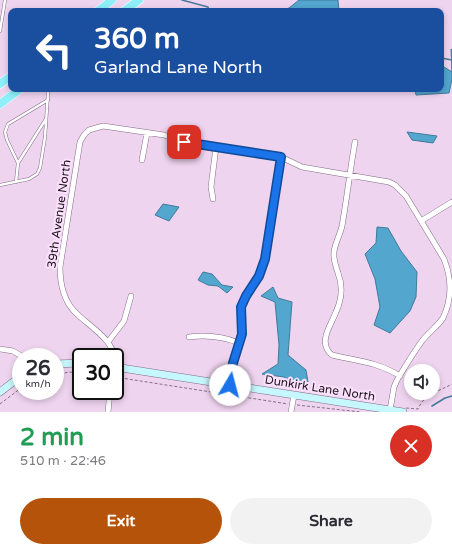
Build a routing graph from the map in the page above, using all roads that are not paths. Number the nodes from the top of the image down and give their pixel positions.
1 (5, 0) edge
2 (112, 0) edge
3 (139, 0) edge
4 (102, 8) edge
5 (128, 8) edge
6 (0, 31) edge
7 (16, 92) edge
8 (48, 92) edge
9 (48, 100) junction
10 (0, 104) edge
11 (46, 118) junction
12 (147, 133) junction
13 (355, 142) dead end
14 (216, 146) junction
15 (281, 157) junction
16 (142, 160) dead end
17 (18, 163) junction
18 (350, 175) junction
19 (16, 182) junction
20 (0, 185) edge
21 (213, 199) dead end
22 (452, 202) edge
23 (421, 221) junction
24 (131, 296) dead end
25 (189, 337) dead end
26 (108, 342) junction
27 (239, 343) junction
28 (112, 348) edge
29 (0, 349) edge
30 (12, 351) edge
31 (124, 368) edge
32 (400, 376) junction
33 (12, 383) edge
34 (230, 385) junction
35 (0, 392) edge
36 (294, 395) junction
37 (109, 400) edge
38 (390, 410) junction
39 (403, 410) edge
40 (108, 412) edge
41 (291, 412) edge

1 - 6 lane
2 - 4 main road
3 - 5 main road
7 - 10 main road
8 - 9 lane
9 - 11 lane
9 - 17 lane
11 - 17 lane
11 - 19 lane
12 - 14 street
12 - 16 street
12 - 26 street, 39th Avenue North
13 - 18 street
14 - 15 street
14 - 21 street
15 - 18 street
15 - 27 street
17 - 19 lane
18 - 23 street
18 - 32 street
19 - 20 lane
22 - 23 street
23 - 32 street
24 - 26 street
25 - 27 street
26 - 28 street, 39th Avenue North
27 - 34 street
29 - 30 street
31 - 34 street, Dunkirk Lane North
32 - 38 street
33 - 35 street
34 - 36 street, Dunkirk Lane North
36 - 38 street, Dunkirk Lane North
36 - 41 street
37 - 40 street
38 - 39 street, Dunkirk Lane North

